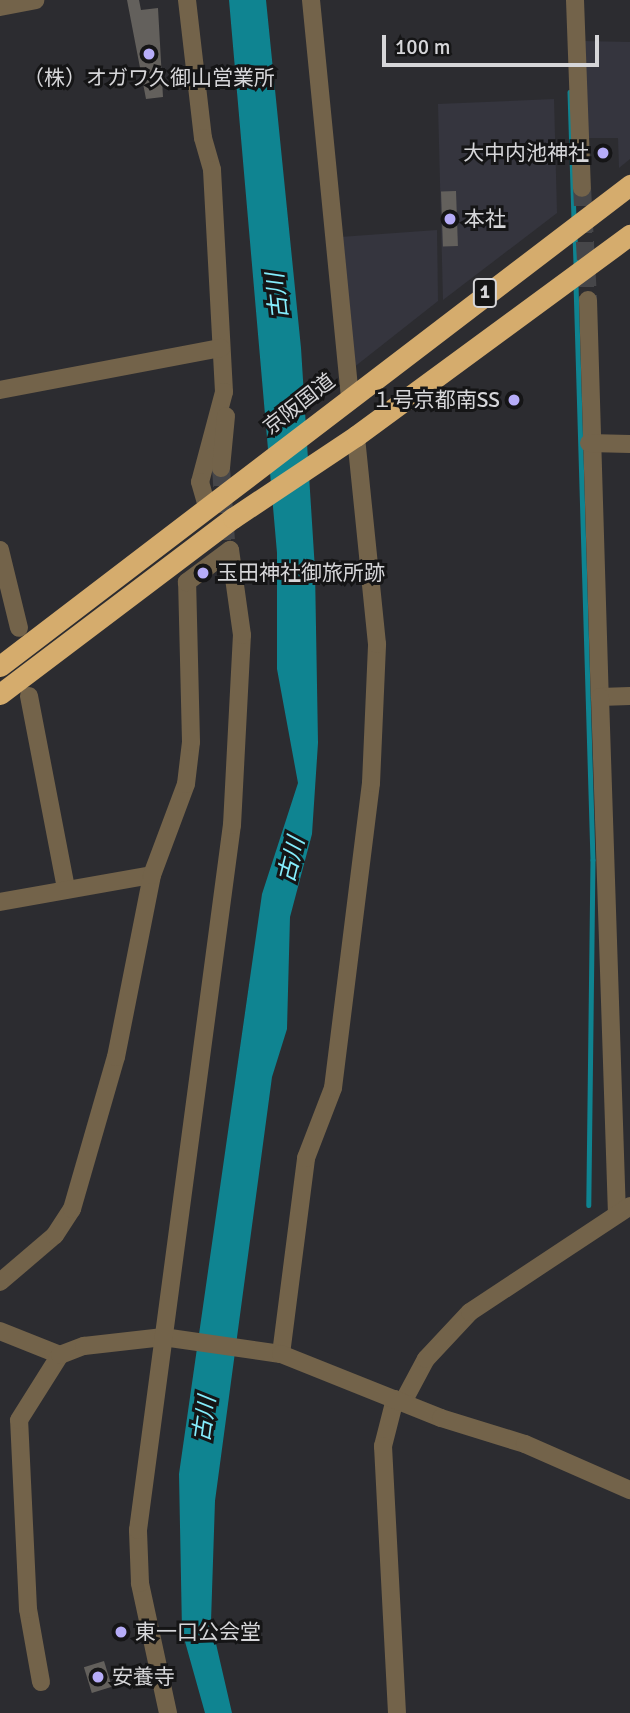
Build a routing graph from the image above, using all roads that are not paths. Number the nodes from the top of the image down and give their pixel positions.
1 (35, 0) edge
2 (187, 0) edge
3 (312, 0) edge
4 (575, 0) edge
5 (0, 7) edge
6 (580, 142) junction
7 (630, 184) edge
8 (582, 188) tunnel mouth
9 (604, 204) junction
10 (630, 235) edge
11 (588, 300) tunnel mouth
12 (221, 348) junction
13 (0, 390) edge
14 (225, 392) junction
15 (345, 399) junction
16 (351, 440) junction
17 (589, 443) junction
18 (630, 444) edge
19 (221, 468) tunnel mouth
20 (207, 507) junction
21 (0, 550) edge
22 (226, 558) tunnel mouth
23 (158, 575) junction
24 (187, 582) junction
25 (19, 628) dead end
26 (240, 646) junction
27 (0, 666) edge
28 (0, 694) edge
29 (29, 696) dead end
30 (630, 696) edge
31 (600, 697) junction
32 (152, 875) junction
33 (66, 889) junction
34 (0, 902) edge
35 (623, 1210) edge
36 (0, 1282) edge
37 (0, 1331) edge
38 (167, 1338) junction
39 (277, 1353) junction
40 (60, 1355) junction
41 (399, 1401) junction
42 (630, 1490) edge
43 (40, 1682) dead end
44 (169, 1713) edge
45 (397, 1713) edge

1 - 5 street
2 - 12 street
3 - 15 street
4 - 6 street
6 - 8 street
6 - 9 street
7 - 9 highway, 京阪国道 / 1
9 - 15 highway, 京阪国道 / 1
10 - 16 highway, 1
11 - 17 street
12 - 13 street
12 - 14 street
14 - 19 street
14 - 20 street
15 - 20 highway, 京阪国道 / 1
16 - 23 highway, 1
16 - 39 street
17 - 18 street
17 - 31 street
20 - 27 highway, 京阪国道 / 1
21 - 25 street
22 - 26 street
23 - 24 street
23 - 28 highway, 1
24 - 26 street
24 - 32 street
26 - 38 street
29 - 33 street
30 - 31 street
31 - 35 street
32 - 33 street
32 - 36 street
33 - 34 street
35 - 41 street
37 - 40 street
38 - 39 street
38 - 40 street
38 - 44 street
39 - 41 street
40 - 43 street
41 - 42 street
41 - 45 street

